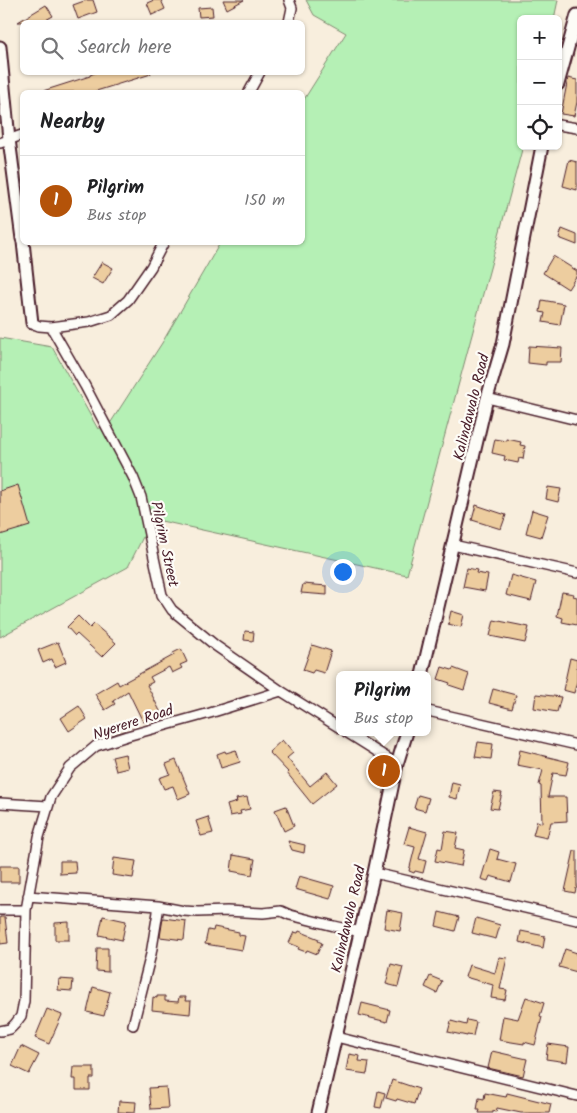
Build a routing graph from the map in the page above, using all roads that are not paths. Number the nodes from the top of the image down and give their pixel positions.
1 (289, 0) edge
2 (577, 14) edge
3 (289, 20) edge
4 (0, 47) edge
5 (562, 69) edge
6 (258, 75) edge
7 (250, 90) edge
8 (562, 126) edge
9 (577, 128) edge
10 (20, 136) edge
11 (5, 141) edge
12 (541, 150) edge
13 (20, 227) edge
14 (23, 245) edge
15 (162, 245) edge
16 (32, 323) joint
17 (51, 327) junction
18 (487, 398) junction
19 (577, 420) edge
20 (453, 545) junction
21 (577, 573) edge
22 (423, 671) edge
23 (281, 690) junction
24 (431, 711) edge
25 (336, 725) edge
26 (352, 736) edge
27 (407, 736) edge
28 (577, 745) edge
29 (397, 764) junction
30 (0, 803) edge
31 (48, 806) junction
32 (374, 873) junction
33 (28, 896) junction
34 (158, 906) junction
35 (0, 910) edge
36 (26, 910) junction
37 (577, 920) edge
38 (360, 932) junction
39 (133, 1025) dead end
40 (0, 1031) edge
41 (336, 1037) junction
42 (577, 1096) edge
43 (318, 1113) edge

1 - 3 street
2 - 5 street
4 - 11 street
6 - 7 street
8 - 9 street
10 - 11 street
11 - 13 street
12 - 18 street, Kalindawalo Road
14 - 16 street
15 - 17 street
16 - 17 street
17 - 23 street, Pilgrim Street
18 - 19 street
18 - 20 street, Kalindawalo Road
20 - 21 street
20 - 22 street, Kalindawalo Road
23 - 25 street, Pilgrim Street
23 - 31 street, Nyerere Road
24 - 28 street
26 - 29 street
27 - 29 street, Kalindawalo Road
29 - 32 street, Kalindawalo Road
30 - 31 street
31 - 33 street, Nyerere Road
32 - 37 street
32 - 38 street, Kalindawalo Road
33 - 34 street
33 - 36 street, Nyerere Road
34 - 38 street
34 - 39 street
35 - 36 street
36 - 40 street, Nyerere Road
38 - 41 street, Kalindawalo Road
41 - 42 street
41 - 43 street, Kalindawalo Road

